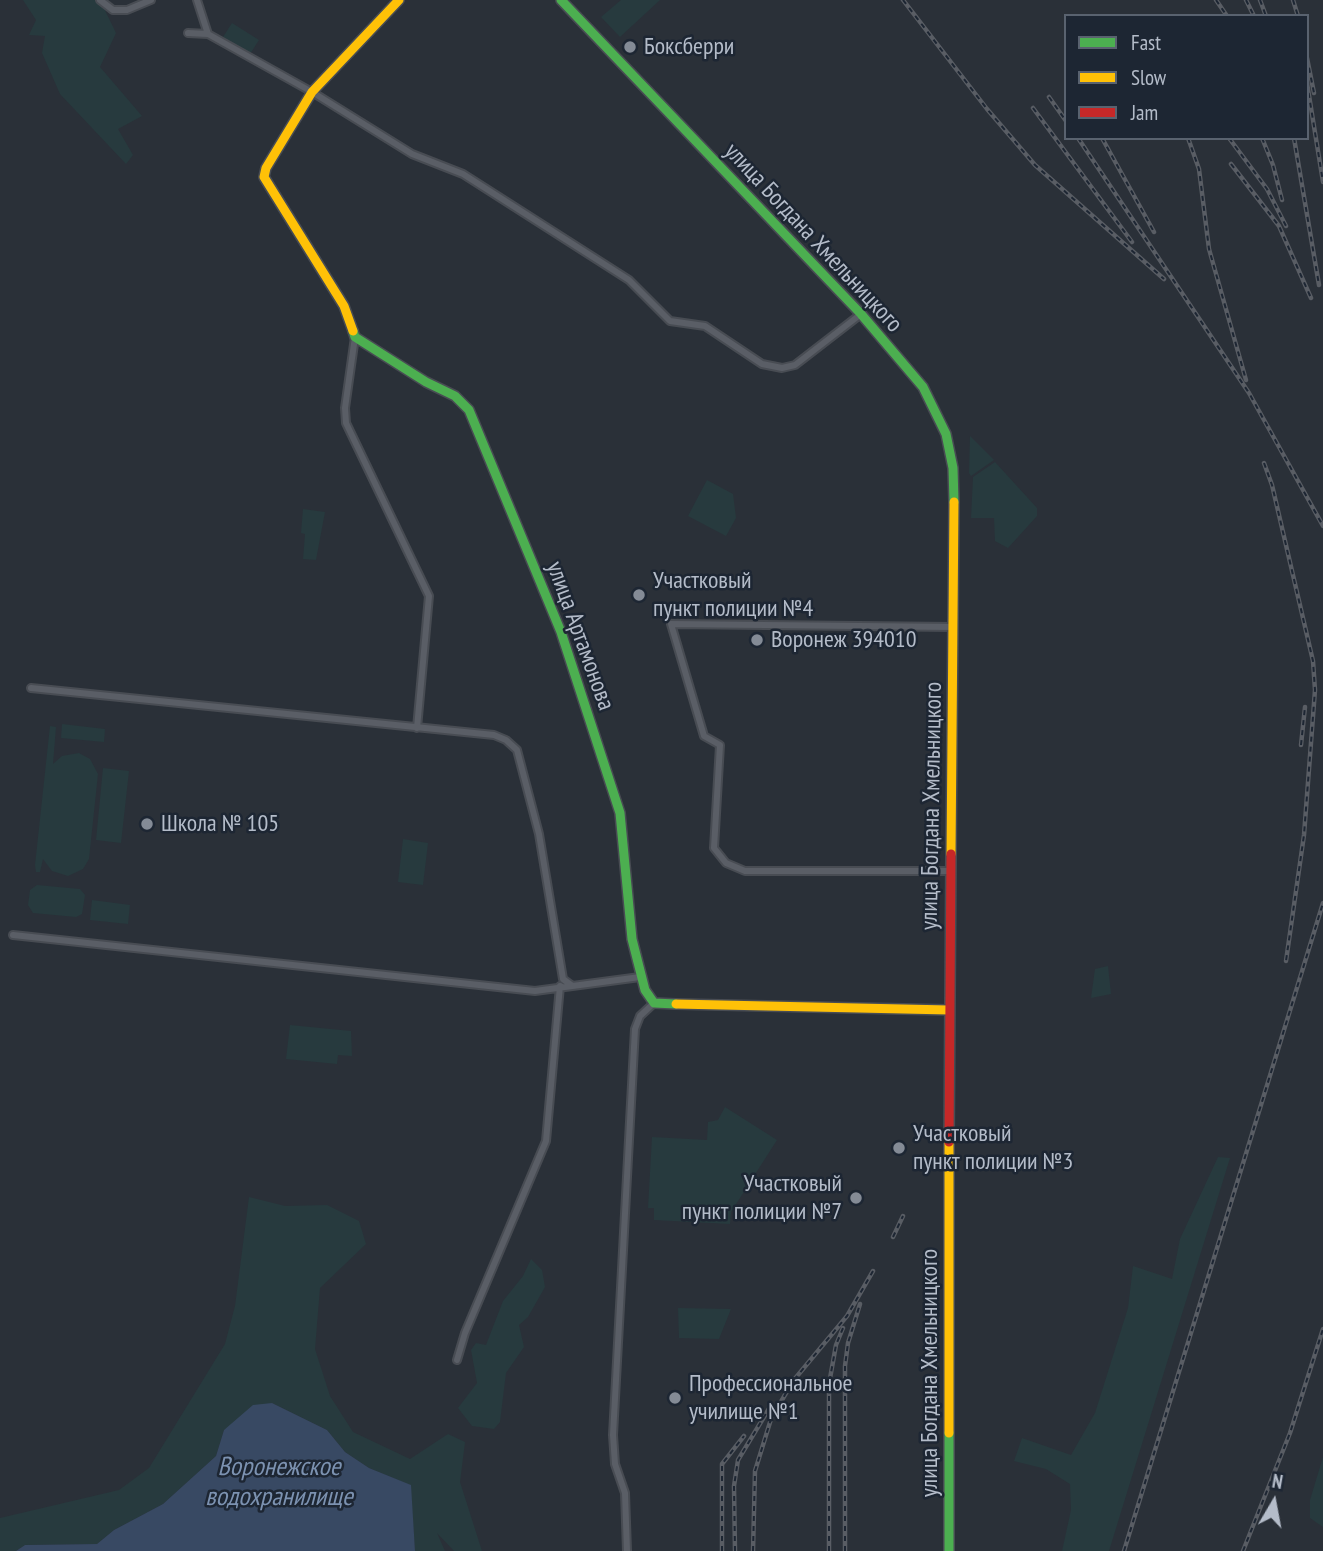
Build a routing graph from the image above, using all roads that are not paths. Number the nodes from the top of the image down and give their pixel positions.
1 (100, 0) edge
2 (150, 0) edge
3 (197, 0) edge
4 (399, 0) edge
5 (561, 0) edge
6 (188, 33) dead end
7 (208, 34) junction
8 (312, 92) junction
9 (861, 314) junction
10 (355, 337) junction
11 (953, 627) junction
12 (30, 688) dead end
13 (416, 728) junction
14 (951, 871) junction
15 (13, 935) dead end
16 (640, 977) junction
17 (571, 985) junction
18 (560, 986) junction
19 (654, 1003) junction
20 (949, 1010) junction
21 (457, 1360) dead end
22 (627, 1551) edge
23 (950, 1551) edge

1 - 2 street
3 - 7 street
4 - 8 main road
5 - 9 main road, улица Богдана Хмельницкого
6 - 7 street
7 - 8 street
8 - 9 street
8 - 10 main road
9 - 11 main road, улица Богдана Хмельницкого
10 - 13 street
10 - 16 main road, улица Артамонова
11 - 14 main road, улица Богдана Хмельницкого
11 - 14 street
12 - 13 street
13 - 17 street
14 - 20 main road, улица Богдана Хмельницкого
15 - 18 street
16 - 17 street
16 - 19 main road, улица Артамонова
17 - 18 street
18 - 21 street
19 - 20 main road
19 - 22 street
20 - 23 main road, улица Богдана Хмельницкого

